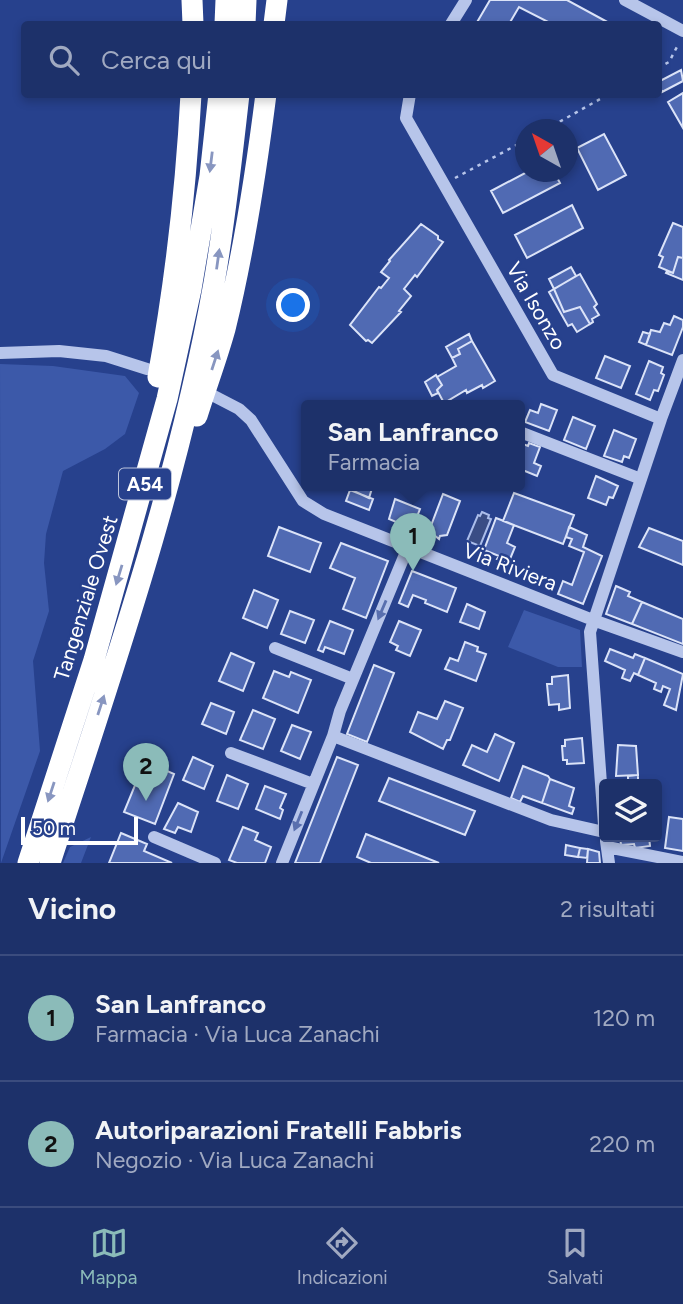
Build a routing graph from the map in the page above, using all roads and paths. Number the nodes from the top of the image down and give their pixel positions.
1 (192, 0) edge
2 (226, 0) edge
3 (246, 0) edge
4 (276, 0) edge
5 (466, 0) edge
6 (625, 0) edge
7 (192, 21) edge
8 (225, 21) edge
9 (245, 21) edge
10 (274, 21) edge
11 (453, 21) edge
12 (683, 31) edge
13 (678, 44) dead end
14 (662, 66) edge
15 (191, 98) edge
16 (219, 98) edge
17 (238, 98) edge
18 (265, 98) edge
19 (409, 98) edge
20 (602, 98) edge
21 (565, 119) edge
22 (515, 147) edge
23 (445, 189) junction
24 (0, 353) edge
25 (683, 360) edge
26 (147, 369) dead end
27 (212, 395) dead end
28 (660, 419) junction
29 (525, 434) edge
30 (641, 479) junction
31 (128, 546) junction
32 (408, 547) junction
33 (146, 564) junction
34 (593, 620) junction
35 (275, 648) dead end
36 (683, 652) edge
37 (353, 679) junction
38 (333, 736) junction
39 (231, 753) dead end
40 (601, 779) edge
41 (313, 785) junction
42 (154, 837) dead end
43 (599, 837) edge
44 (606, 842) edge
45 (616, 842) edge
46 (683, 862) edge
47 (28, 863) edge
48 (50, 863) edge
49 (215, 863) edge
50 (282, 863) edge
51 (609, 863) edge

1 - 7 highway
2 - 8 highway
3 - 9 highway
4 - 10 highway
5 - 11 street
6 - 12 street
13 - 14 path
15 - 31 highway
16 -> 31 highway, Tangenziale Ovest / A54
33 -> 17 highway, A54
33 -> 18 highway
19 - 23 street, Via Isonzo
20 - 21 path
22 - 23 path
23 - 28 street, Via Isonzo
24 - 26 street
25 - 28 street
27 - 32 street, Via Riviera
28 - 30 street
29 - 30 street
30 - 34 street
31 -> 47 highway, Tangenziale Ovest / A54
32 - 34 street, Via Riviera
32 -> 37 street
48 -> 33 highway, A54
34 - 36 street, Via Riviera
34 - 40 street
35 - 37 street
37 - 38 street
38 - 41 street
38 - 43 street
39 - 41 street
41 -> 50 street
42 - 49 street
44 - 51 street
45 - 46 street

